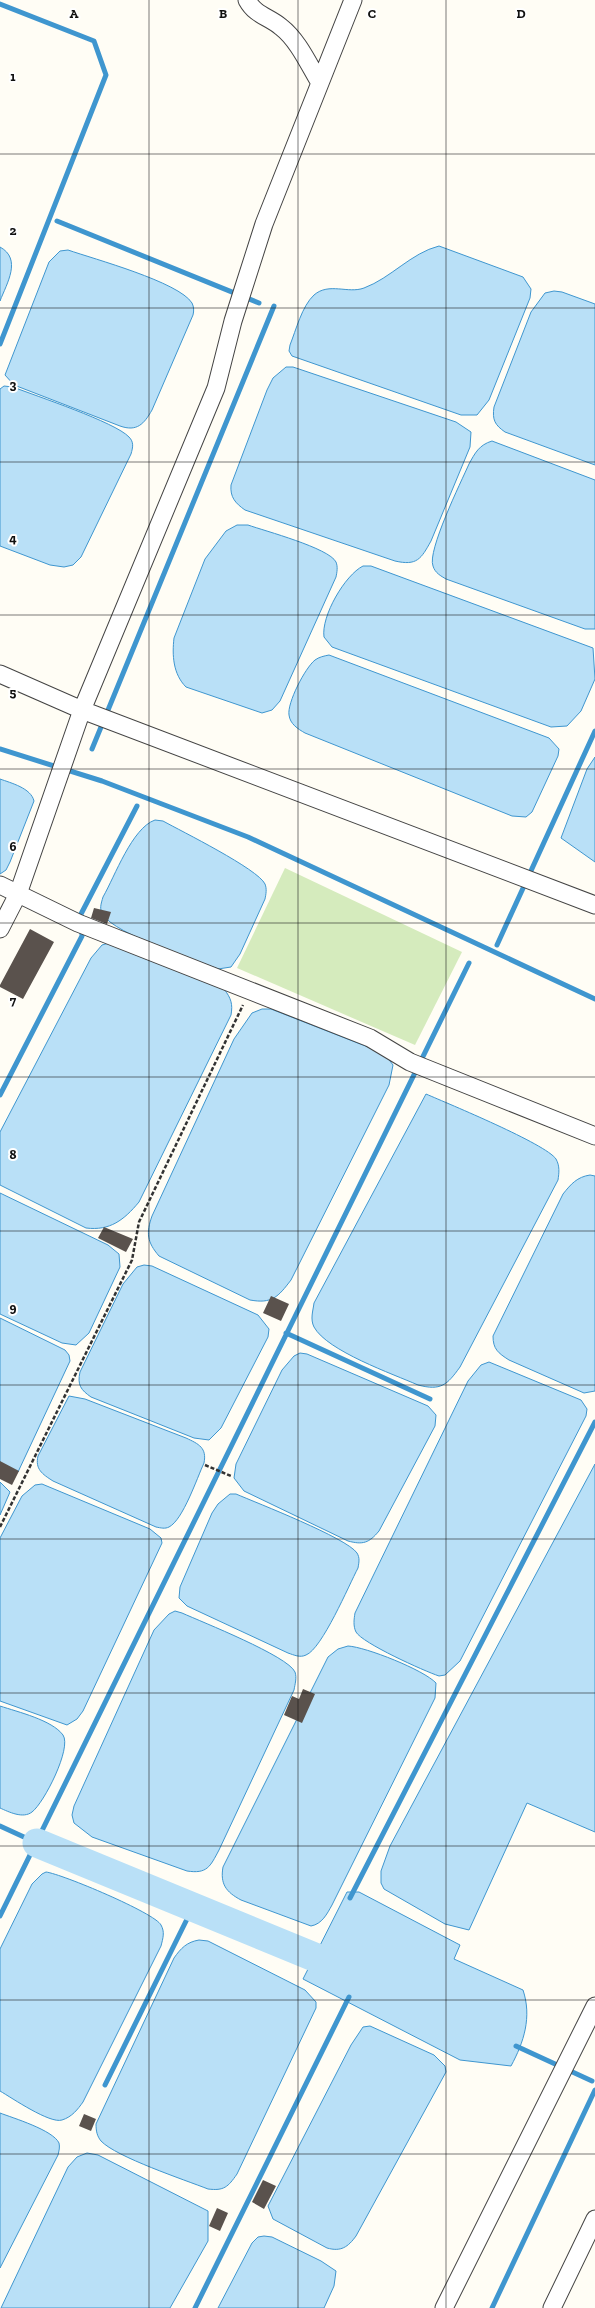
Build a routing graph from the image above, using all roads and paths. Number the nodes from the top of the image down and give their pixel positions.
1 (247, 0) edge
2 (353, 0) edge
3 (320, 83) junction
4 (0, 674) edge
5 (82, 710) junction
6 (0, 885) edge
7 (18, 894) junction
8 (595, 905) edge
9 (0, 929) edge
10 (245, 1002) dead end
11 (595, 1136) edge
12 (205, 1464) dead end
13 (231, 1476) dead end
14 (0, 1527) edge
15 (595, 2006) edge
16 (595, 2219) edge
17 (444, 2308) edge
18 (552, 2308) edge

1 - 3 lane
2 - 3 lane
3 - 5 lane
4 - 5 lane
5 - 7 lane
5 - 8 lane
6 - 7 lane
7 - 9 lane
7 - 11 lane
10 - 14 path
12 - 13 path
15 - 17 lane
16 - 18 lane

